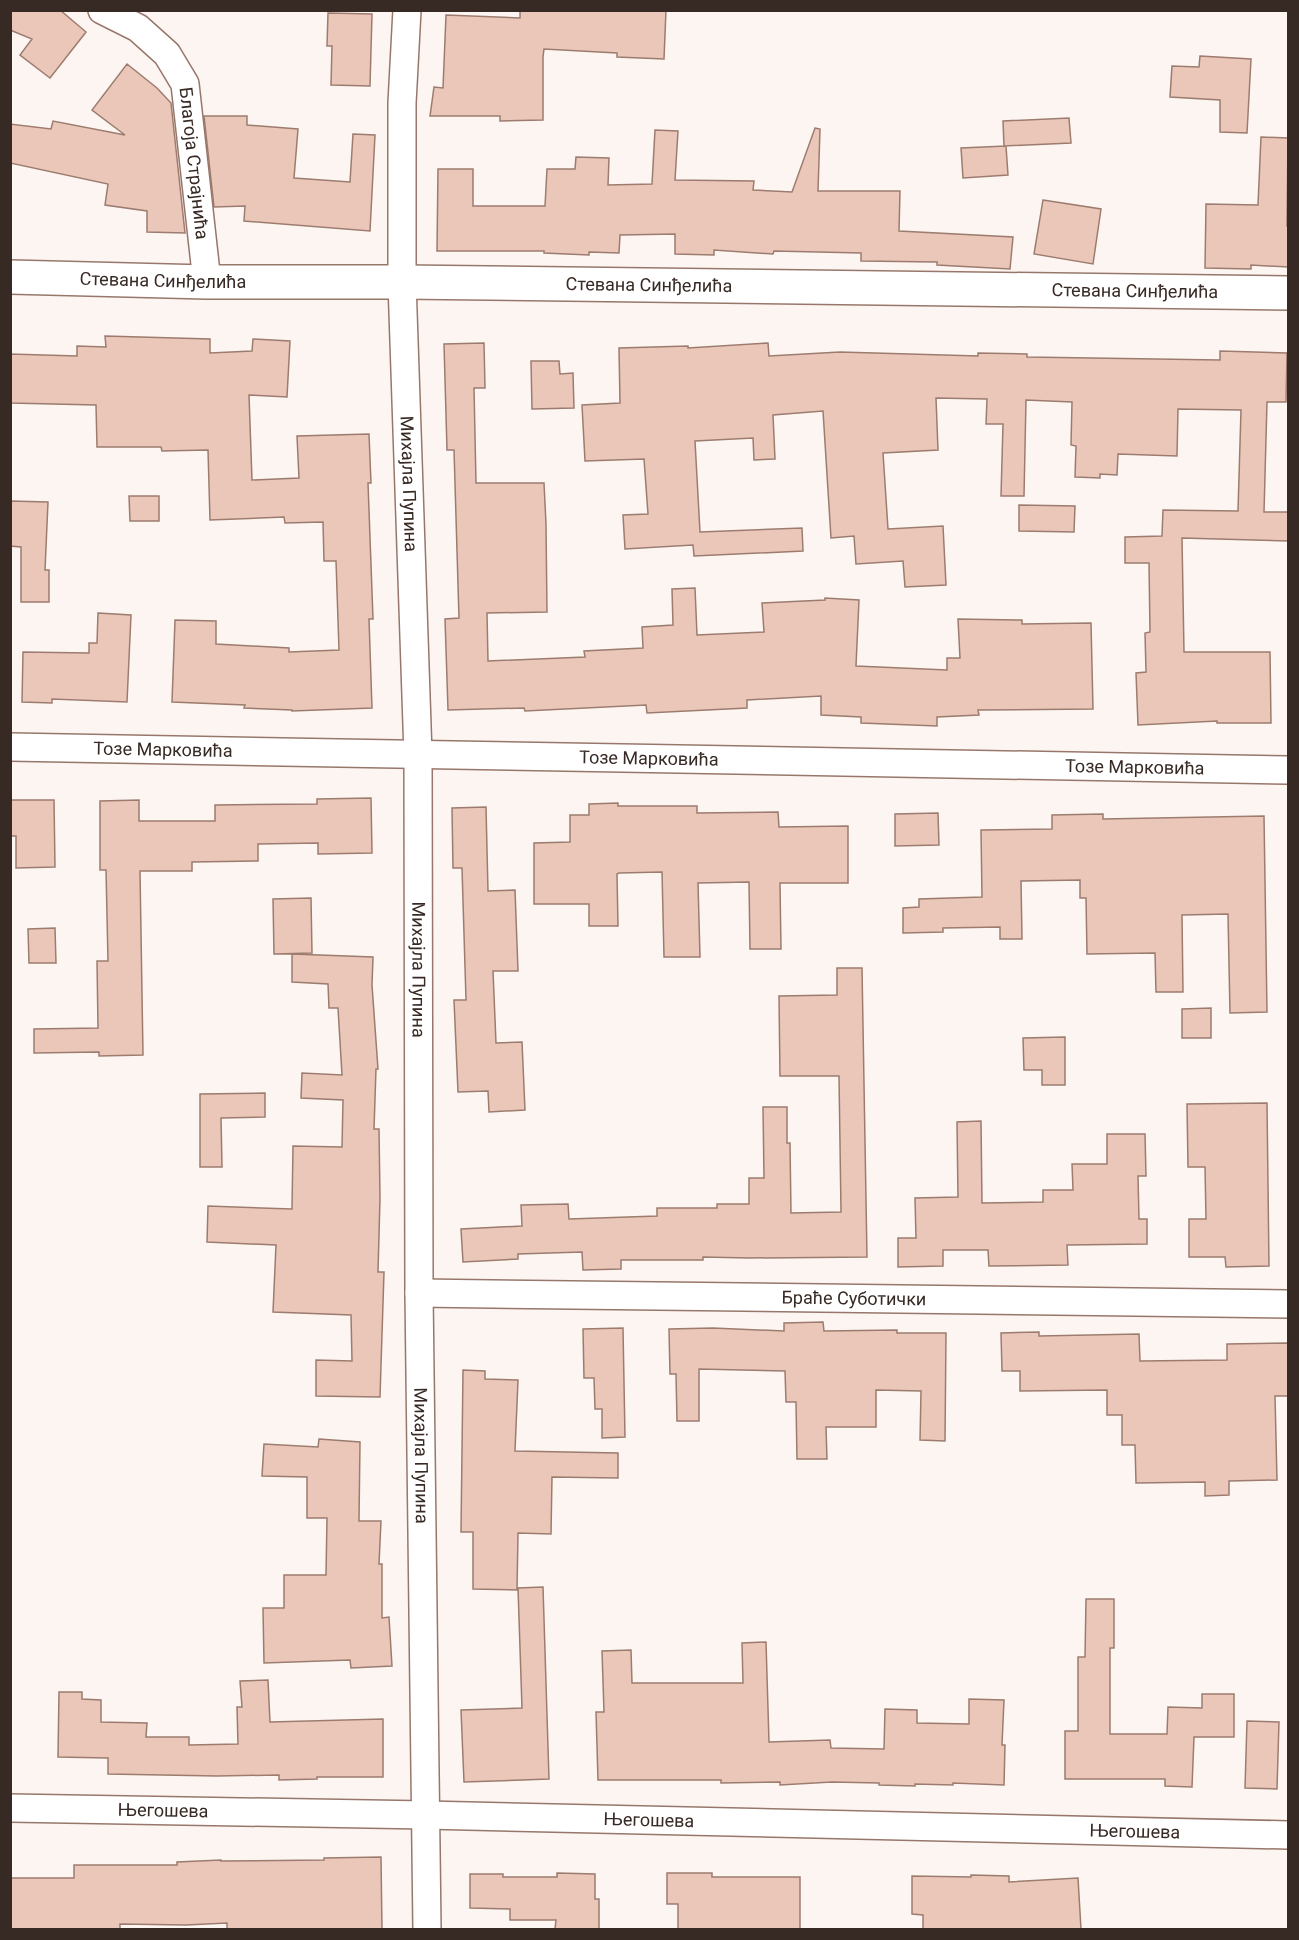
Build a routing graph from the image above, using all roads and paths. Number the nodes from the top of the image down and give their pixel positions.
1 (102, 10) edge
2 (406, 10) edge
3 (10, 277) edge
4 (207, 282) junction
5 (402, 282) junction
6 (1288, 293) edge
7 (10, 747) edge
8 (418, 755) junction
9 (1288, 770) edge
10 (419, 1293) junction
11 (1288, 1304) edge
12 (10, 1808) edge
13 (426, 1815) junction
14 (1288, 1835) edge
15 (428, 1929) edge

1 - 4 street, Благоја Страјнића
2 - 5 street, Михајла Пупина
3 - 4 street, Стевана Синђелића
4 - 5 street, Стевана Синђелића
5 - 6 street, Стевана Синђелића
5 - 8 street, Михајла Пупина
7 - 8 street, Тозе Марковића
8 - 9 street, Тозе Марковића
8 - 10 street, Михајла Пупина
10 - 11 street, Браће Суботички
10 - 13 street, Михајла Пупина
12 - 13 street, Његошева
13 - 14 street, Његошева
13 - 15 street, Михајла Пупина

